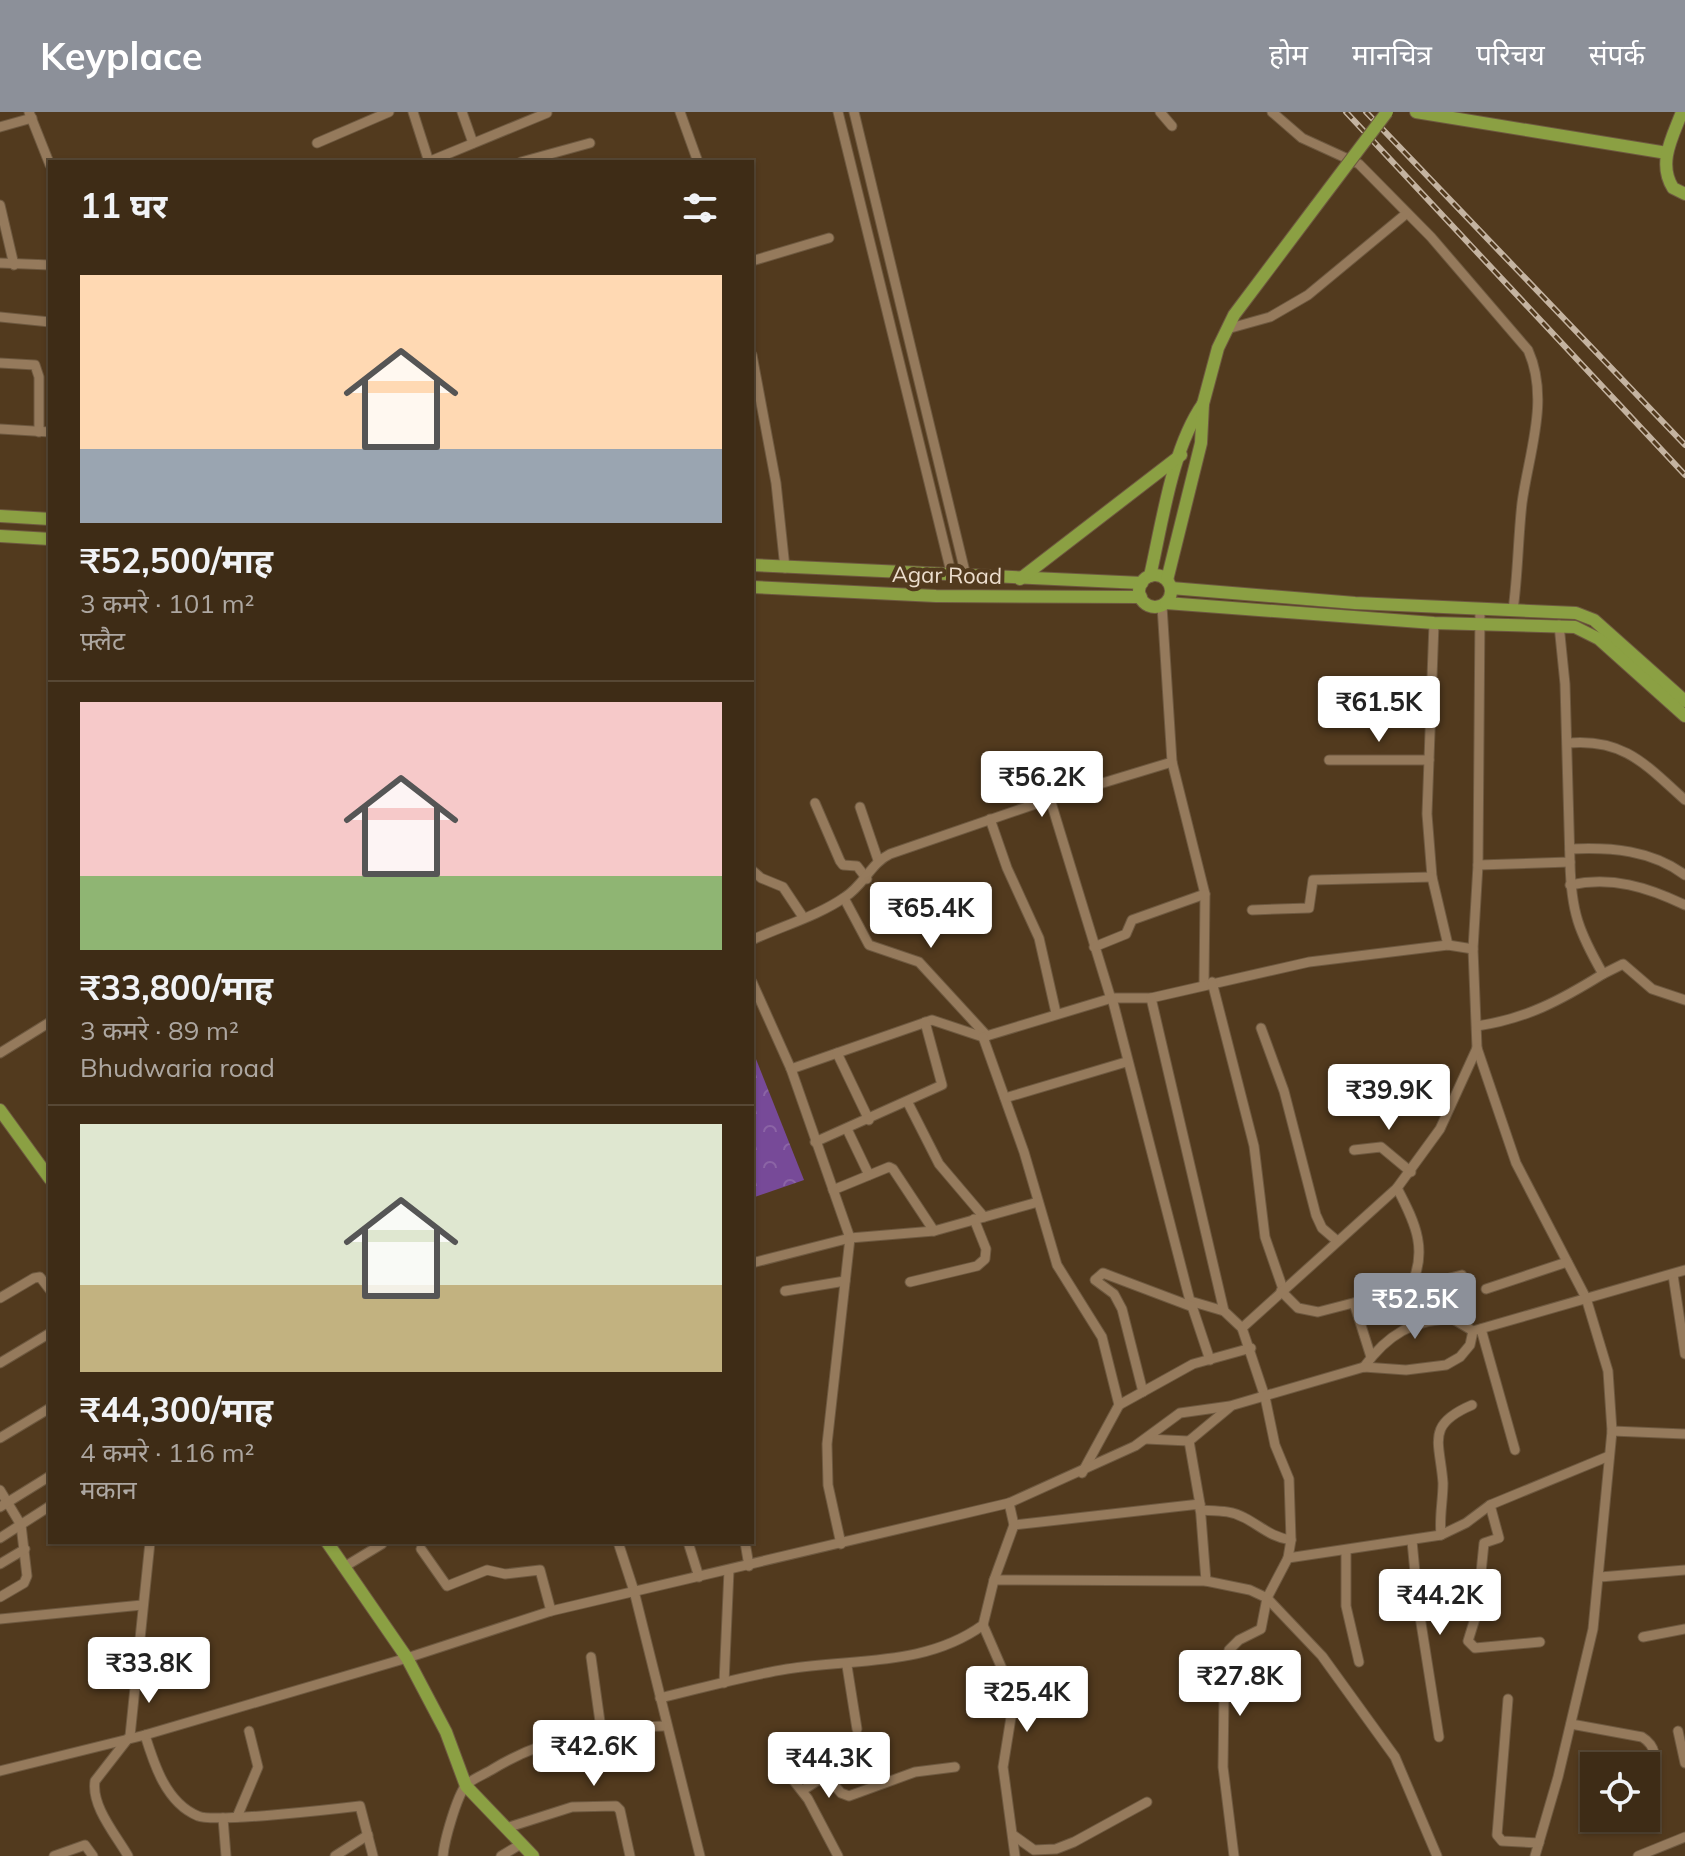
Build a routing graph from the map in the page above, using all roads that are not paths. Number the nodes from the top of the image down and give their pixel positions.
1 (389, 112) edge
2 (413, 112) edge
3 (462, 112) edge
4 (680, 112) edge
5 (838, 112) edge
6 (854, 112) edge
7 (1160, 112) edge
8 (1272, 112) edge
9 (1387, 112) edge
10 (1416, 112) edge
11 (1682, 112) edge
12 (547, 113) edge
13 (31, 115) edge
14 (1172, 126) dead end
15 (0, 127) edge
16 (317, 143) dead end
17 (473, 143) junction
18 (590, 143) dead end
19 (1667, 153) junction
20 (48, 160) edge
21 (427, 160) edge
22 (433, 160) edge
23 (528, 160) edge
24 (697, 160) edge
25 (1685, 194) edge
26 (0, 205) edge
27 (1407, 213) junction
28 (2, 222) edge
29 (829, 238) dead end
30 (886, 242) junction
31 (871, 247) junction
32 (754, 260) edge
33 (0, 263) edge
34 (14, 265) junction
35 (48, 265) edge
36 (0, 317) edge
37 (48, 322) edge
38 (1227, 329) junction
39 (0, 363) edge
40 (754, 366) edge
41 (916, 368) junction
42 (902, 372) junction
43 (1203, 404) junction
44 (0, 429) edge
45 (39, 432) junction
46 (48, 432) edge
47 (1181, 455) junction
48 (0, 516) edge
49 (48, 519) edge
50 (0, 536) edge
51 (48, 539) edge
52 (754, 565) edge
53 (785, 568) junction
54 (952, 576) junction
55 (966, 576) junction
56 (1020, 579) junction
57 (1146, 580) junction
58 (1169, 584) junction
59 (754, 587) edge
60 (1141, 597) junction
61 (1164, 604) junction
62 (1480, 608) junction
63 (1513, 610) junction
64 (1434, 623) junction
65 (1480, 623) junction
66 (1559, 625) junction
67 (1685, 701) edge
68 (1685, 716) edge
69 (1568, 743) junction
70 (1329, 760) dead end
71 (1429, 760) junction
72 (1172, 762) junction
73 (1050, 799) junction
74 (1685, 800) edge
75 (815, 803) dead end
76 (860, 807) dead end
77 (990, 819) junction
78 (1570, 849) junction
79 (878, 860) junction
80 (1570, 862) junction
81 (1478, 865) junction
82 (754, 872) edge
83 (1685, 875) edge
84 (1432, 877) junction
85 (867, 879) junction
86 (1570, 885) junction
87 (1205, 894) junction
88 (844, 898) junction
89 (1685, 905) edge
90 (1252, 910) dead end
91 (803, 917) junction
92 (754, 939) edge
93 (1448, 945) junction
94 (1094, 947) junction
95 (1473, 949) junction
96 (1603, 974) junction
97 (1208, 983) junction
98 (754, 986) edge
99 (1111, 998) junction
100 (1151, 998) junction
101 (1685, 1000) edge
102 (1056, 1013) junction
103 (925, 1022) junction
104 (48, 1023) edge
105 (1477, 1026) junction
106 (1261, 1028) dead end
107 (985, 1036) junction
108 (1477, 1048) junction
109 (0, 1053) edge
110 (837, 1053) junction
111 (1126, 1062) junction
112 (791, 1069) junction
113 (1005, 1098) junction
114 (908, 1103) junction
115 (2, 1118) edge
116 (869, 1120) junction
117 (847, 1129) junction
118 (815, 1142) junction
119 (1354, 1150) dead end
120 (1411, 1172) junction
121 (869, 1175) junction
122 (48, 1176) edge
123 (1397, 1188) junction
124 (833, 1190) junction
125 (1038, 1202) junction
126 (979, 1218) junction
127 (934, 1231) junction
128 (850, 1238) junction
129 (1336, 1240) junction
130 (754, 1262) edge
131 (1567, 1262) junction
132 (1685, 1270) edge
133 (1462, 1275) dead end
134 (1673, 1275) junction
135 (845, 1281) junction
136 (910, 1282) dead end
137 (48, 1287) edge
138 (1486, 1289) dead end
139 (1282, 1290) junction
140 (1409, 1290) junction
141 (785, 1291) dead end
142 (0, 1298) edge
143 (1586, 1298) junction
144 (1354, 1303) junction
145 (1191, 1304) junction
146 (1224, 1311) junction
147 (1419, 1323) junction
148 (1242, 1328) junction
149 (1477, 1330) junction
150 (48, 1334) edge
151 (1251, 1348) junction
152 (1685, 1354) edge
153 (1371, 1357) junction
154 (1210, 1360) junction
155 (0, 1363) edge
156 (1364, 1367) junction
157 (1143, 1392) junction
158 (1265, 1397) junction
159 (1119, 1405) junction
160 (1472, 1405) dead end
161 (1230, 1406) junction
162 (48, 1409) edge
163 (1612, 1431) junction
164 (1685, 1434) edge
165 (0, 1438) edge
166 (1146, 1439) junction
167 (1189, 1441) junction
168 (1515, 1450) dead end
169 (1609, 1456) junction
170 (1081, 1473) junction
171 (48, 1477) edge
172 (0, 1490) edge
173 (1009, 1503) junction
174 (4, 1505) edge
175 (1490, 1505) junction
176 (48, 1507) edge
177 (1200, 1507) junction
178 (21, 1525) junction
179 (1014, 1525) junction
180 (1441, 1535) junction
181 (0, 1538) edge
182 (1291, 1540) junction
183 (1412, 1541) junction
184 (150, 1544) edge
185 (328, 1544) edge
186 (382, 1544) edge
187 (619, 1544) edge
188 (689, 1544) edge
189 (745, 1544) edge
190 (841, 1544) junction
191 (25, 1549) junction
192 (421, 1549) dead end
193 (1346, 1550) junction
194 (1288, 1558) junction
195 (0, 1564) edge
196 (749, 1566) junction
197 (344, 1567) junction
198 (729, 1570) junction
199 (1685, 1570) edge
200 (699, 1577) junction
201 (1600, 1577) junction
202 (994, 1580) junction
203 (1206, 1581) junction
204 (634, 1591) junction
205 (0, 1597) edge
206 (1267, 1598) junction
207 (142, 1605) junction
208 (551, 1611) junction
209 (0, 1619) edge
210 (983, 1625) junction
211 (1685, 1629) edge
212 (1643, 1637) dead end
213 (1540, 1642) dead end
214 (591, 1657) dead end
215 (407, 1658) junction
216 (1359, 1662) dead end
217 (847, 1666) junction
218 (724, 1683) junction
219 (660, 1698) junction
220 (1508, 1699) dead end
221 (1571, 1724) junction
222 (665, 1726) junction
223 (601, 1729) junction
224 (857, 1729) dead end
225 (249, 1731) dead end
226 (1678, 1731) dead end
227 (145, 1735) junction
228 (130, 1736) junction
229 (1439, 1737) dead end
230 (1655, 1752) edge
231 (1685, 1763) edge
232 (783, 1767) dead end
233 (955, 1767) dead end
234 (0, 1771) edge
235 (466, 1786) junction
236 (803, 1790) junction
237 (1147, 1802) dead end
238 (237, 1817) junction
239 (223, 1818) junction
240 (506, 1828) junction
241 (368, 1835) junction
242 (1013, 1835) junction
243 (1685, 1837) edge
244 (1539, 1843) junction
245 (521, 1844) junction
246 (1666, 1844) junction
247 (54, 1856) edge
248 (93, 1856) edge
249 (128, 1856) edge
250 (226, 1856) edge
251 (335, 1856) edge
252 (373, 1856) edge
253 (443, 1856) edge
254 (501, 1856) edge
255 (533, 1856) edge
256 (630, 1856) edge
257 (700, 1856) edge
258 (838, 1856) edge
259 (1015, 1856) edge
260 (1234, 1856) edge
261 (1437, 1856) edge
262 (1535, 1856) edge
263 (1638, 1856) edge
264 (1669, 1856) edge

1 - 16 street
2 - 21 street
3 - 17 street
4 - 24 street
5 - 31 street
6 - 30 street
7 - 14 street
8 - 27 street
9 - 38 main road, bridge
10 - 19 main road
11 - 19 main road
12 - 17 street
13 - 15 street
13 - 20 street
17 - 22 street
18 - 23 street
19 - 25 main road
26 - 28 street
27 - 38 street
27 - 63 street
28 - 34 street
29 - 32 street
30 - 31 street
30 - 41 street
31 - 42 street
33 - 34 street
34 - 35 street
36 - 37 street
38 - 43 main road
39 - 45 street
40 - 53 street
41 - 42 street
41 - 55 street
42 - 54 street
43 - 47 main road
43 - 58 main road
44 - 45 street
45 - 46 street
47 - 56 main road
47 - 57 main road
48 - 49 main road
50 - 51 main road
52 - 53 main road
53 - 54 main road
54 - 55 main road
55 - 56 main road
56 - 57 main road
57 - 58 main road
57 - 60 main road
58 - 61 main road
58 - 62 main road
59 - 60 main road, Agar Road
60 - 61 main road, Agar Road
61 - 64 main road, Agar Road
61 - 72 street
62 - 63 main road
62 - 65 street
63 - 67 main road
64 - 65 main road, Agar Road
64 - 71 street
65 - 66 main road, Agar Road
65 - 81 street
66 - 68 main road, Agar Road
66 - 69 street
69 - 74 street
69 - 78 street
70 - 71 street
71 - 84 street
72 - 73 street
72 - 87 street
73 - 77 street
73 - 94 street
75 - 85 street
76 - 79 street
77 - 79 street
77 - 102 street
78 - 80 street
78 - 83 street
79 - 85 street
80 - 81 street
80 - 86 street
81 - 95 street
82 - 91 street
84 - 90 street
84 - 93 street
85 - 88 street
86 - 89 street
86 - 96 street
87 - 94 street
87 - 97 street
88 - 91 street
88 - 107 street
91 - 92 street
93 - 95 street
93 - 97 street
94 - 99 street
95 - 105 street
96 - 101 street
96 - 105 street
97 - 100 street
97 - 139 street
98 - 112 street
99 - 100 street
99 - 102 street
99 - 111 street
100 - 146 street
102 - 107 street
103 - 107 street
103 - 110 street
103 - 114 street
104 - 109 street
105 - 108 street
106 - 129 street
107 - 113 street
108 - 120 street
108 - 131 street
110 - 112 street
110 - 116 street
111 - 113 street
111 - 145 street
112 - 118 street
113 - 125 street
114 - 116 street
114 - 126 street
115 - 122 main road
116 - 117 street
117 - 118 street
117 - 121 street
118 - 124 street
119 - 120 street
120 - 123 street
121 - 124 street
121 - 127 street
123 - 129 street
123 - 140 street
124 - 128 street
125 - 126 street
125 - 159 street
126 - 127 street
126 - 136 street
127 - 128 street
128 - 130 street
128 - 135 street
129 - 139 street
131 - 138 street
131 - 143 street
132 - 134 street
133 - 140 street
134 - 143 street
134 - 152 street
135 - 141 street
135 - 190 street
137 - 142 street
139 - 144 street
139 - 148 street
140 - 144 street
140 - 147 street
143 - 149 street
143 - 163 street
144 - 153 street
145 - 146 street
145 - 154 street
145 - 157 street
146 - 148 street
147 - 149 street
147 - 153 street
148 - 151 street
149 - 156 street
149 - 168 street
150 - 155 street
151 - 154 street
151 - 158 street
153 - 156 street
154 - 157 street
156 - 158 street
157 - 159 street
158 - 161 street
158 - 182 street
159 - 170 street
160 - 180 street
161 - 166 street
161 - 167 street
162 - 165 street
163 - 164 street
163 - 169 street
166 - 167 street
166 - 170 street
167 - 177 street
169 - 175 street
169 - 201 street
170 - 173 street
171 - 174 street
172 - 174 street
173 - 179 street
173 - 190 street
174 - 178 street
175 - 180 street
175 - 213 street
176 - 178 street
177 - 179 street
177 - 182 street
177 - 203 street
178 - 181 street
178 - 191 street
179 - 202 street
180 - 183 street
182 - 194 street
183 - 193 street
183 - 229 street
184 - 207 street
185 - 197 main road
186 - 197 street
187 - 204 street
188 - 200 street
189 - 196 street
190 - 196 street
191 - 195 street
191 - 205 street
192 - 208 street
193 - 194 street
193 - 216 street
194 - 206 street
196 - 198 street
197 - 215 main road
198 - 200 street
198 - 218 street
199 - 201 street
200 - 204 street
201 - 221 street
202 - 203 street
202 - 210 street
203 - 206 street
204 - 208 street
204 - 219 street
206 - 260 street
206 - 261 street
207 - 209 street
207 - 228 street
208 - 215 street
210 - 217 street
210 - 242 street
211 - 212 street
214 - 223 street
215 - 227 street
215 - 235 main road
217 - 218 street
217 - 224 street
218 - 219 street
219 - 222 street
220 - 244 street
221 - 230 street
221 - 244 street
222 - 223 street
222 - 257 street
223 - 235 street
225 - 238 street
226 - 231 street
227 - 228 street
227 - 239 street
228 - 234 street
228 - 249 street
232 - 236 street
233 - 236 street
235 - 240 main road
235 - 253 street
236 - 258 street
237 - 242 street
238 - 239 street
238 - 241 street
239 - 250 street
240 - 245 main road
240 - 256 street
241 - 251 street
241 - 252 street
242 - 259 street
243 - 246 street
244 - 262 street
245 - 254 street
245 - 255 main road
246 - 263 street
246 - 264 street
247 - 248 street

